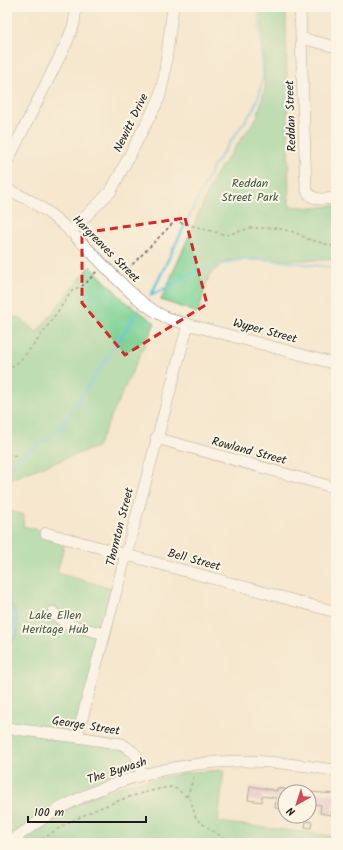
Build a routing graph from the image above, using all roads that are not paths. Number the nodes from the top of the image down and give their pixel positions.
1 (76, 7) edge
2 (173, 7) edge
3 (300, 7) edge
4 (301, 38) junction
5 (336, 47) edge
6 (7, 162) edge
7 (7, 190) edge
8 (336, 198) edge
9 (70, 232) junction
10 (188, 324) junction
11 (336, 364) edge
12 (156, 438) junction
13 (336, 488) edge
14 (46, 533) dead end
15 (126, 555) junction
16 (53, 612) dead end
17 (336, 612) edge
18 (105, 634) junction
19 (7, 728) edge
20 (77, 736) junction
21 (336, 770) edge
22 (142, 775) junction
23 (10, 843) edge

1 - 6 street
2 - 9 street, Newitt Drive
3 - 4 street, Reddan Street
4 - 5 street
4 - 8 street, Reddan Street
7 - 9 street, Hargreaves Street
9 - 10 street, Hargreaves Street
10 - 11 street, Wyper Street
10 - 12 street, Thornton Street
12 - 13 street, Rowland Street
12 - 15 street, Thornton Street
14 - 15 street, Bell Street
15 - 17 street, Bell Street
15 - 18 street, Thornton Street
16 - 18 street
18 - 20 street, Thornton Street
19 - 20 street, George Street
20 - 22 street, George Street
21 - 22 street, The Bywash
22 - 23 street, The Bywash

